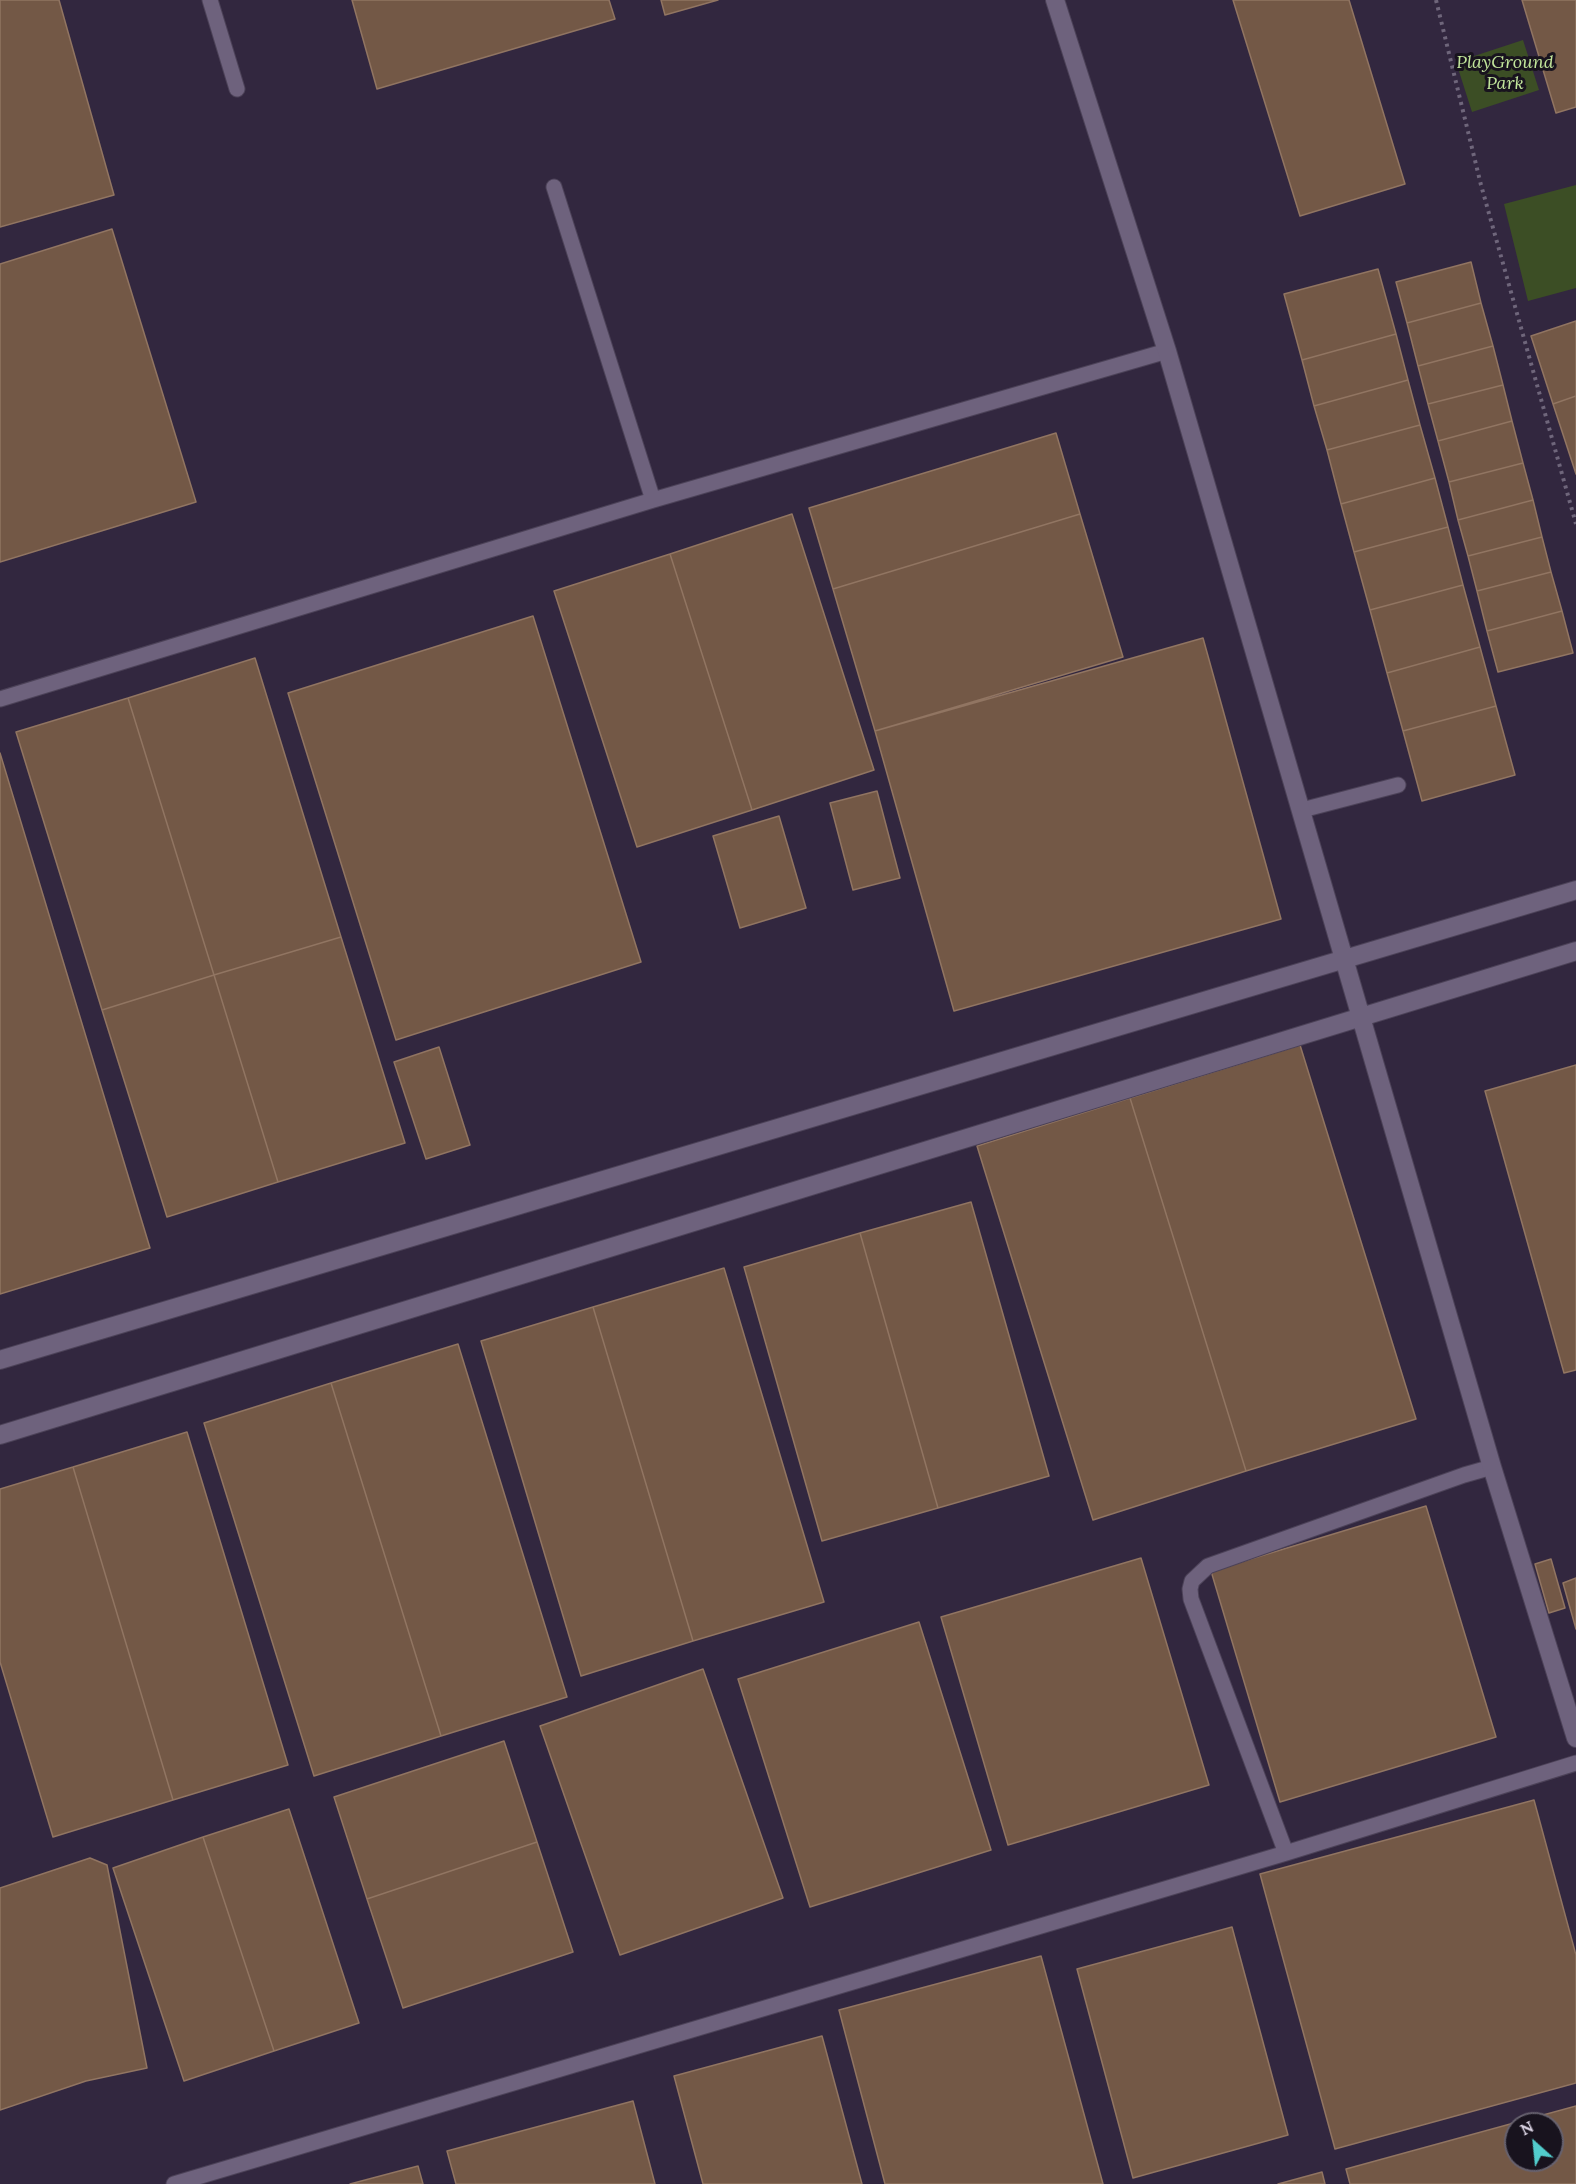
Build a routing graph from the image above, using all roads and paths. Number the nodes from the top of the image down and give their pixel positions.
1 (210, 0) edge
2 (1055, 0) edge
3 (1436, 0) edge
4 (237, 89) dead end
5 (554, 187) dead end
6 (1167, 351) junction
7 (653, 500) junction
8 (1576, 524) edge
9 (0, 699) edge
10 (1398, 785) dead end
11 (1302, 810) junction
12 (1576, 890) edge
13 (1576, 951) edge
14 (1345, 958) junction
15 (1360, 1016) junction
16 (0, 1360) edge
17 (0, 1435) edge
18 (1492, 1467) junction
19 (1576, 1738) edge
20 (1576, 1762) edge
21 (1286, 1853) junction
22 (174, 2184) edge

1 - 4 lane
2 - 6 street
3 - 8 path
5 - 7 lane
6 - 7 lane
6 - 11 street
7 - 9 lane
10 - 11 lane
11 - 14 street
12 - 14 street
13 - 15 street
14 - 15 street
14 - 16 street
15 - 17 street
15 - 18 street
18 - 19 street
18 - 21 lane
20 - 21 lane
21 - 22 lane

